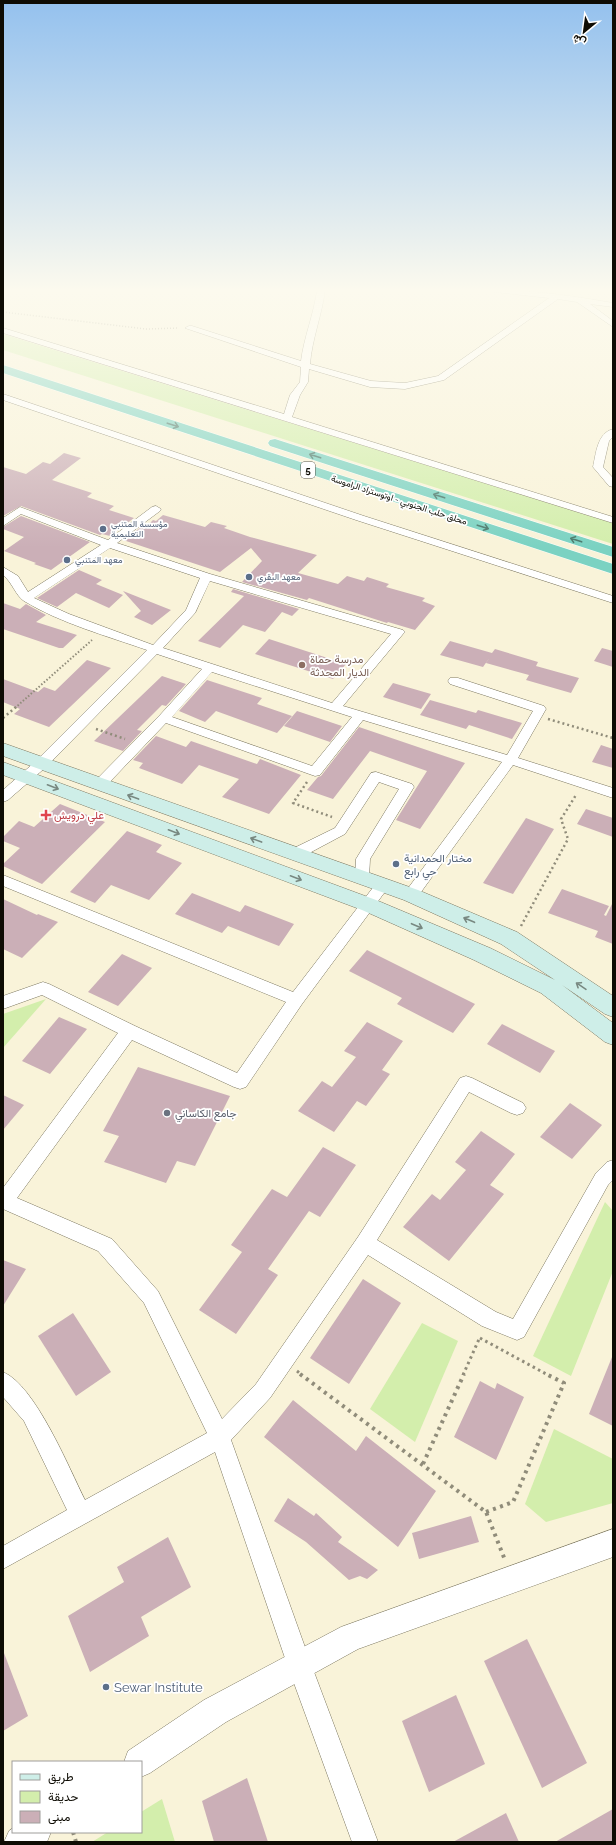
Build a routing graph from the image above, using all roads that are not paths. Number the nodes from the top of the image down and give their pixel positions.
1 (25, 376) edge
2 (150, 376) edge
3 (305, 376) edge
4 (342, 376) edge
5 (443, 376) edge
6 (3, 397) edge
7 (287, 419) junction
8 (613, 432) edge
9 (260, 438) dead end
10 (613, 484) edge
11 (156, 509) dead end
12 (613, 520) edge
13 (3, 523) edge
14 (109, 544) junction
15 (613, 552) edge
16 (613, 569) edge
17 (3, 570) edge
18 (206, 576) junction
19 (26, 598) junction
20 (613, 600) edge
21 (154, 649) junction
22 (210, 667) junction
23 (454, 681) dead end
24 (335, 708) junction
25 (360, 715) junction
26 (164, 718) junction
27 (3, 749) edge
28 (510, 760) junction
29 (41, 764) junction
30 (3, 768) edge
31 (26, 776) junction
32 (99, 784) junction
33 (613, 793) edge
34 (3, 797) edge
35 (295, 854) junction
36 (362, 878) junction
37 (3, 880) edge
38 (383, 885) junction
39 (411, 895) junction
40 (369, 905) junction
41 (296, 1000) junction
42 (3, 1003) edge
43 (613, 1008) edge
44 (129, 1031) junction
45 (613, 1036) edge
46 (517, 1108) dead end
47 (613, 1168) edge
48 (4, 1201) edge
49 (365, 1243) junction
50 (3, 1382) edge
51 (220, 1437) junction
52 (81, 1515) junction
53 (613, 1543) edge
54 (3, 1558) edge
55 (299, 1664) junction
56 (140, 1761) edge
57 (34, 1833) edge
58 (20, 1842) edge
59 (365, 1842) edge

1 -> 16 highway, محلق حلب الجنوبي - اوتوستراد الراموسة / 5
2 - 7 street
3 - 7 street
4 - 5 street
6 - 20 street
7 - 12 street
8 - 10 street
15 -> 9 highway, محلق حلب الجنوبي - اوتوستراد الراموسة / 5
11 - 14 street
13 - 14 street
14 - 18 street
14 - 19 street
17 - 19 street
18 - 21 street
18 - 24 street
19 - 21 street
21 - 22 street
21 - 29 street
22 - 24 street
22 - 26 street
23 - 28 street
24 - 25 street
25 - 26 street
25 - 28 street
26 - 32 street
27 - 29 main road
28 - 33 street
28 - 39 street
29 - 31 street
29 - 32 main road
30 - 31 main road
31 - 34 street
31 -> 40 main road
35 -> 32 main road
35 - 36 main road
35 - 36 street
36 - 38 main road
37 - 41 street
38 - 39 main road
38 - 40 street
43 -> 39 main road
40 - 41 street
40 -> 45 main road
41 - 44 street
42 - 44 street
44 - 48 street
46 - 49 street
47 - 49 street
48 - 51 street
49 - 51 street
50 - 52 street
51 - 52 street
51 - 55 street
52 - 54 street
53 - 55 street
55 - 56 street
55 - 59 street
57 - 58 street

